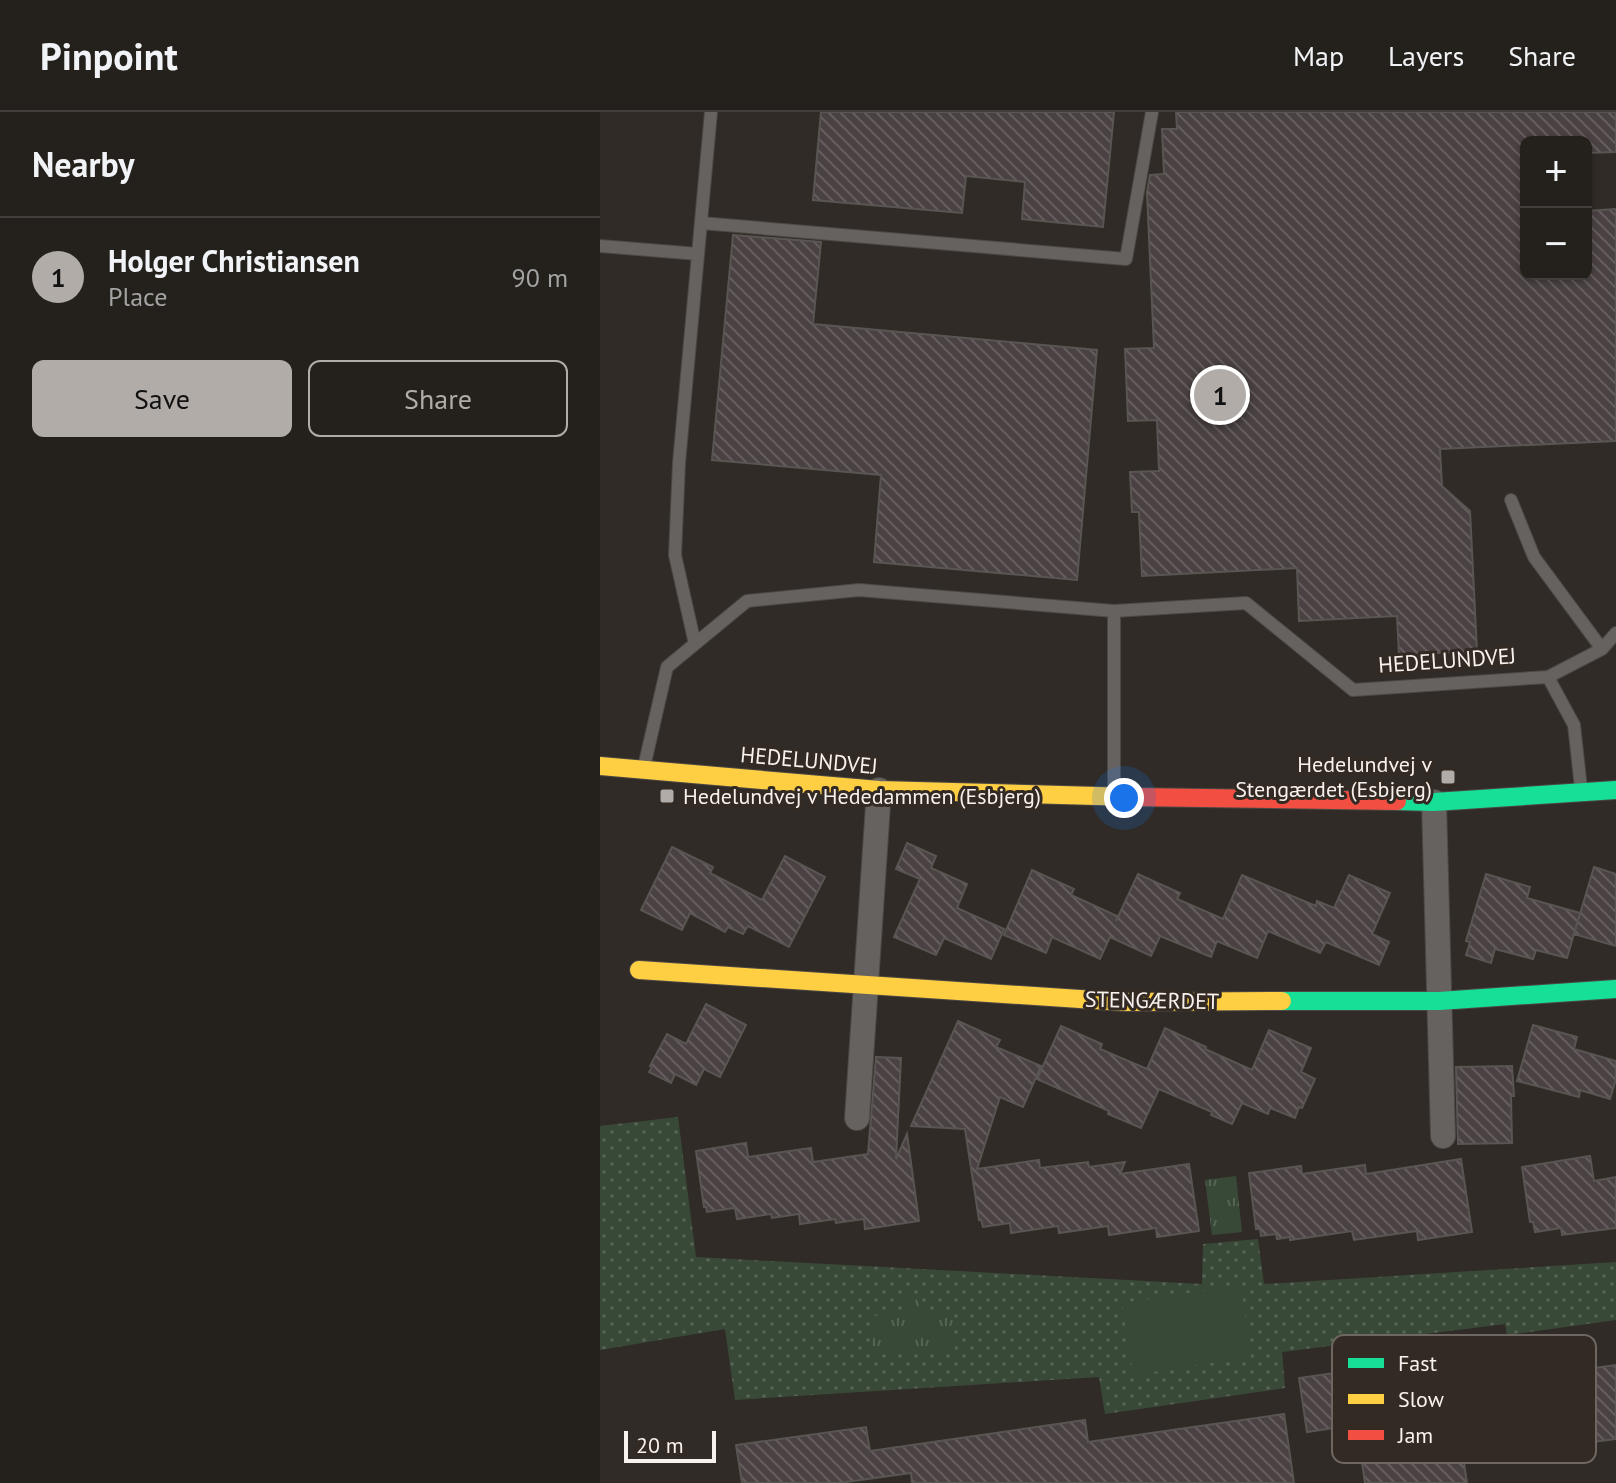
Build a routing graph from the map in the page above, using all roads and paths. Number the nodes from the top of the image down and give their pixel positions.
1 (711, 112) edge
2 (1152, 112) edge
3 (701, 223) junction
4 (600, 246) edge
5 (698, 254) junction
6 (1511, 500) dead end
7 (1114, 611) junction
8 (1616, 633) edge
9 (695, 644) junction
10 (1602, 649) junction
11 (1548, 677) junction
12 (600, 766) edge
13 (644, 770) junction
14 (879, 790) junction
15 (1616, 790) edge
16 (1581, 792) junction
17 (1114, 797) junction
18 (1434, 802) junction
19 (639, 970) dead end
20 (866, 986) junction
21 (1616, 989) edge
22 (1439, 1001) junction
23 (857, 1118) dead end
24 (1443, 1136) dead end

1 - 3 lane
2 - 3 lane
3 - 5 lane
4 - 5 lane
5 - 9 lane
6 - 10 lane
7 - 9 lane, HEDELUNDVEJ
7 - 11 lane, HEDELUNDVEJ
7 - 17 lane
8 - 10 lane
9 - 13 lane, HEDELUNDVEJ
10 - 11 lane
11 - 16 lane, HEDELUNDVEJ
12 - 13 street, HEDELUNDVEJ
13 - 14 street, HEDELUNDVEJ
14 - 17 street, HEDELUNDVEJ
14 - 20 street
15 - 16 street, HEDELUNDVEJ
16 - 18 street, HEDELUNDVEJ
17 - 18 street, HEDELUNDVEJ
18 - 22 street
19 - 20 street, STENGÆRDET
20 - 22 street, STENGÆRDET
20 - 23 street
21 - 22 street, STENGÆRDET
22 - 24 street

